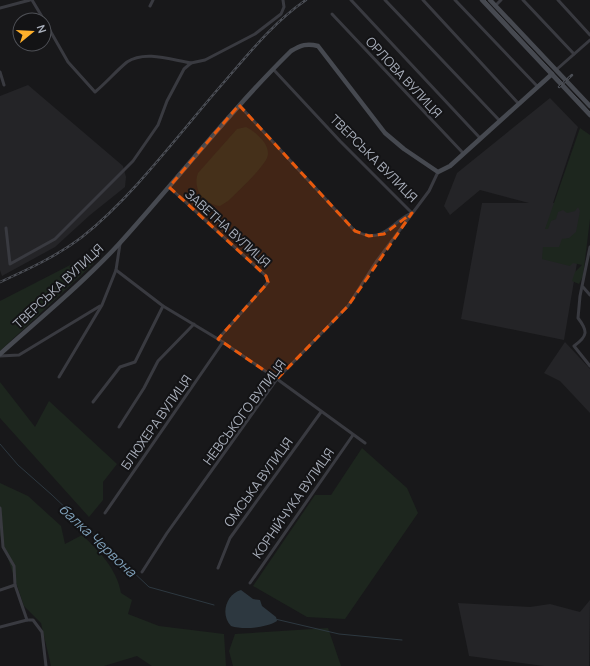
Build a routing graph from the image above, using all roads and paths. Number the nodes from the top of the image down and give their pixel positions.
1 (31, 0) edge
2 (153, 0) edge
3 (283, 0) edge
4 (352, 0) edge
5 (384, 0) edge
6 (422, 0) edge
7 (455, 0) edge
8 (482, 0) edge
9 (490, 0) edge
10 (501, 0) edge
11 (523, 0) edge
12 (558, 0) edge
13 (495, 5) junction
14 (150, 6) dead end
15 (0, 8) edge
16 (491, 10) junction
17 (39, 12) edge
18 (332, 14) dead end
19 (52, 34) edge
20 (590, 35) edge
21 (590, 40) edge
22 (574, 54) junction
23 (191, 63) junction
24 (273, 69) junction
25 (556, 70) junction
26 (0, 72) edge
27 (552, 74) junction
28 (4, 85) dead end
29 (537, 86) junction
30 (518, 103) junction
31 (239, 105) junction
32 (590, 106) edge
33 (590, 115) edge
34 (500, 120) junction
35 (480, 138) junction
36 (463, 154) junction
37 (438, 172) junction
38 (169, 187) junction
39 (412, 213) junction
40 (6, 228) dead end
41 (120, 242) junction
42 (590, 247) edge
43 (589, 260) edge
44 (116, 270) junction
45 (583, 287) junction
46 (590, 295) edge
47 (102, 305) junction
48 (163, 306) junction
49 (194, 324) junction
50 (218, 339) junction
51 (224, 342) junction
52 (0, 355) edge
53 (590, 366) edge
54 (59, 377) dead end
55 (277, 379) junction
56 (93, 402) dead end
57 (321, 412) junction
58 (119, 427) dead end
59 (353, 435) junction
60 (365, 443) dead end
61 (0, 508) edge
62 (105, 513) dead end
63 (1, 548) edge
64 (218, 568) dead end
65 (142, 572) dead end
66 (250, 582) dead end
67 (15, 585) junction
68 (0, 590) edge
69 (26, 620) junction
70 (0, 628) edge
71 (46, 666) edge

1 - 15 street
1 - 17 street
2 - 14 street
3 - 23 street
4 - 35 street, ОРЛОВА ВУЛИЦЯ
5 - 34 street
6 - 30 street
7 - 29 street
8 - 16 main road
9 - 13 main road
10 - 13 street
11 - 22 street
12 - 20 street
13 - 16 street
13 - 25 main road
16 - 27 main road
18 - 36 street, ОРЛОВА ВУЛИЦЯ
19 - 23 street
21 - 22 street
22 - 25 street
23 - 40 street
24 - 31 main road, ТВЕРСЬКА ВУЛИЦЯ
24 - 37 main road, ТВЕРСЬКА ВУЛИЦЯ
24 - 39 street, ТВЕРСЬКА ВУЛИЦЯ
25 - 27 street
25 - 32 main road
26 - 28 street
27 - 29 main road
27 - 33 main road
29 - 30 main road
30 - 34 main road
31 - 38 main road, ТВЕРСЬКА ВУЛИЦЯ
31 - 39 street, ТВЕРСЬКА ВУЛИЦЯ
34 - 35 main road
35 - 36 main road
36 - 37 main road
37 - 39 street, НЕВСЬКОГО ВУЛИЦЯ
38 - 41 main road, ТВЕРСЬКА ВУЛИЦЯ
38 - 50 street, ЗАВЕТНА ВУЛИЦЯ
39 - 55 street, НЕВСЬКОГО ВУЛИЦЯ
41 - 44 street
41 - 52 main road, ТВЕРСЬКА ВУЛИЦЯ
42 - 43 street
43 - 45 street
44 - 47 street
44 - 48 street
45 - 46 street
45 - 53 street
47 - 52 street
47 - 54 street
48 - 49 street
48 - 56 street
49 - 50 street
49 - 58 street
50 - 51 street
51 - 55 street
51 - 62 street, БЛЮХЕРА ВУЛИЦЯ
55 - 57 street
55 - 65 street, НЕВСЬКОГО ВУЛИЦЯ
57 - 59 street
57 - 64 street, ОМСЬКА ВУЛИЦЯ
59 - 60 street
59 - 66 street, КОРНІЙЧУКА ВУЛИЦЯ
61 - 63 street
63 - 67 street
67 - 68 street
67 - 69 street
69 - 70 street
69 - 71 street

